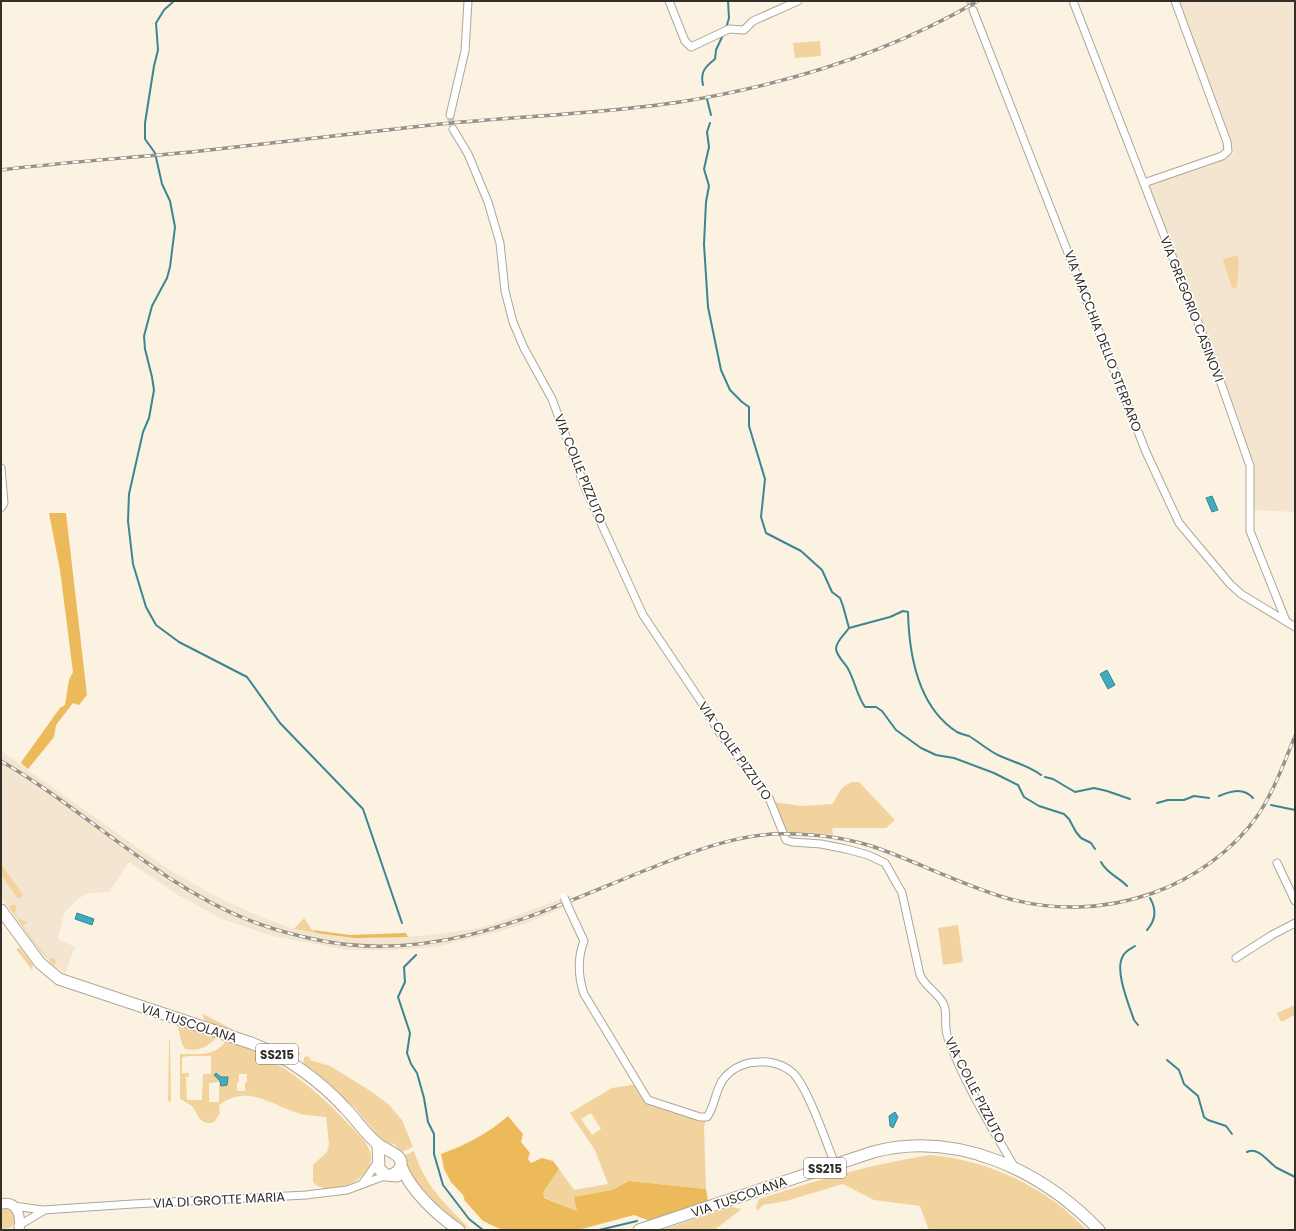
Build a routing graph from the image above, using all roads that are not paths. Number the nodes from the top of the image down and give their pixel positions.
1 (468, 1) edge
2 (669, 1) edge
3 (798, 1) edge
4 (1073, 1) edge
5 (1175, 1) edge
6 (974, 10) tunnel mouth
7 (450, 115) tunnel mouth
8 (453, 129) tunnel mouth
9 (1144, 184) junction
10 (1, 468) edge
11 (1, 508) edge
12 (1286, 621) junction
13 (1295, 627) edge
14 (1277, 863) dead end
15 (564, 897) dead end
16 (1295, 901) edge
17 (1, 910) edge
18 (1295, 923) edge
19 (1236, 958) dead end
20 (378, 1144) junction
21 (392, 1152) junction
22 (378, 1161) junction
23 (835, 1164) junction
24 (401, 1166) junction
25 (1015, 1168) junction
26 (389, 1175) junction
27 (405, 1178) junction
28 (361, 1185) junction
29 (1, 1204) edge
30 (13, 1206) junction
31 (47, 1210) junction
32 (18, 1226) edge
33 (459, 1230) edge
34 (639, 1230) edge
35 (1099, 1230) edge

1 - 7 street
2 - 3 street
4 - 9 street, VIA GREGORIO CASINOVI
5 - 9 street
6 - 12 street, VIA MACCHIA DELLO STERPARO
8 - 25 street, VIA COLLE PIZZUTO
9 - 12 street, VIA GREGORIO CASINOVI
10 - 11 street
12 - 13 street, VIA MACCHIA DELLO STERPARO
14 - 16 street
15 - 23 street, bridge
17 - 20 main road, VIA TUSCOLANA / SS215
18 - 19 street
20 - 21 main road, VIA TUSCOLANA
20 - 22 main road
21 - 22 main road
21 - 24 main road
22 - 26 main road
22 - 28 street
23 - 25 main road, VIA TUSCOLANA / SS215
23 - 34 main road, VIA TUSCOLANA / SS215
24 - 26 main road
24 - 27 main road
25 - 35 main road, VIA TUSCOLANA / SS215
26 - 27 main road
26 - 28 street, VIA DI GROTTE MARIA
27 - 33 main road
28 - 31 street, VIA DI GROTTE MARIA
29 - 30 main road
30 - 31 street, VIA DI GROTTE MARIA
30 - 32 main road
31 - 32 street, VIA DI GROTTE MARIA

